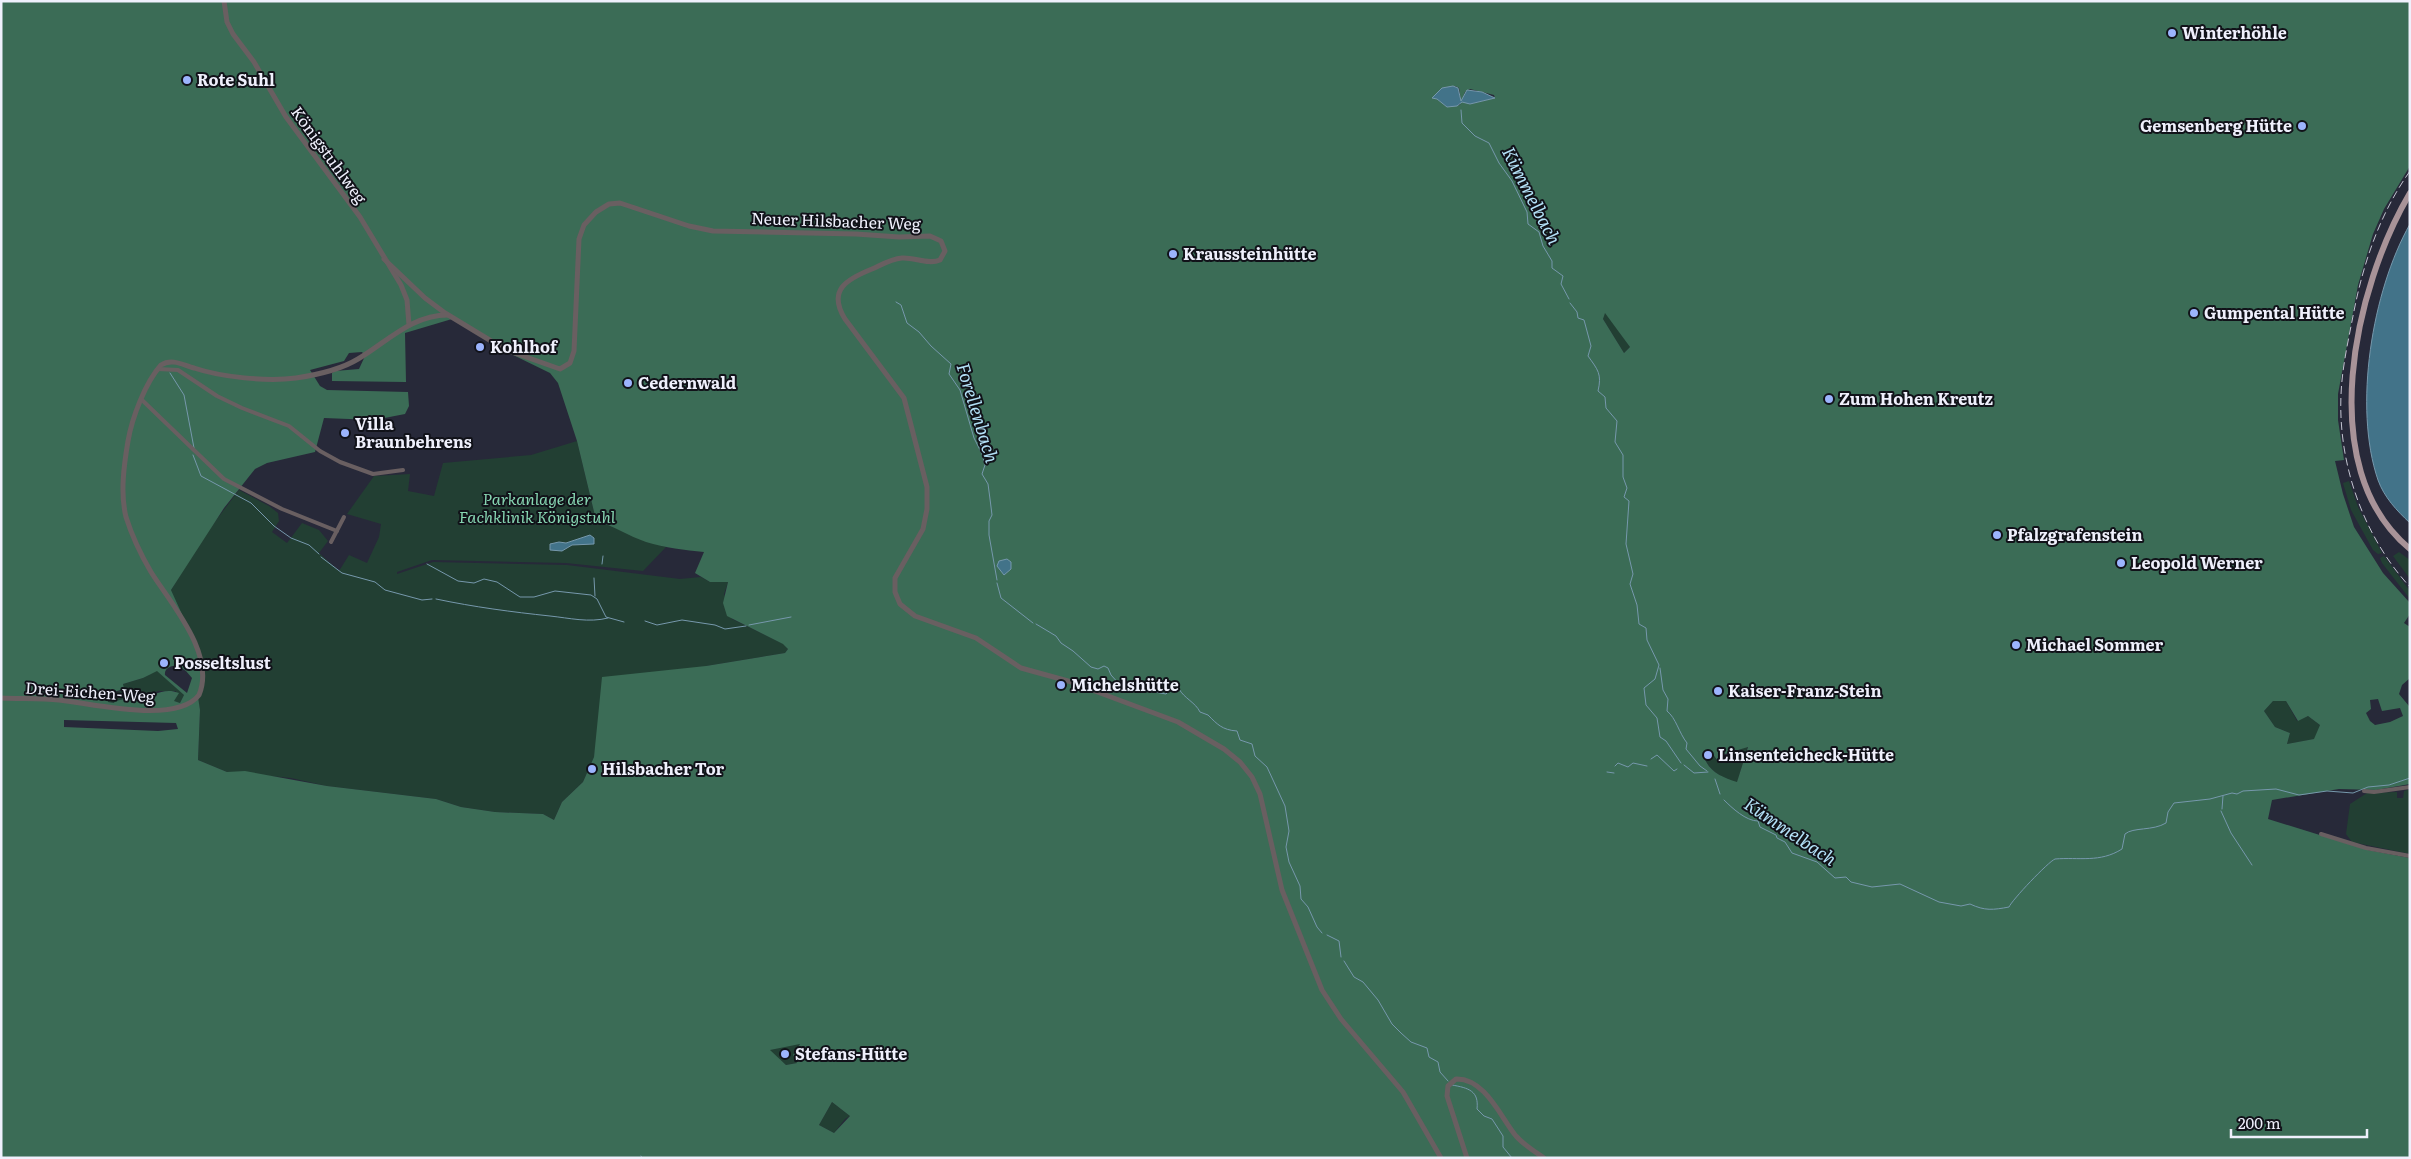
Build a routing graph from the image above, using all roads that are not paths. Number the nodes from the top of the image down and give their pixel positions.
1 (224, 1) edge
2 (2410, 192) edge
3 (384, 259) junction
4 (449, 315) junction
5 (409, 325) junction
6 (158, 369) junction
7 (142, 400) junction
8 (403, 470) dead end
9 (344, 517) dead end
10 (337, 531) junction
11 (331, 542) dead end
12 (2410, 549) edge
13 (1, 698) edge
14 (2410, 787) edge
15 (2364, 791) dead end
16 (2321, 834) dead end
17 (2410, 856) edge
18 (1441, 1158) edge
19 (1467, 1158) edge
20 (1544, 1158) edge

1 - 3 street, Königstuhlweg
2 - 12 main road
3 - 4 street
3 - 5 street, Königstuhlweg
4 - 5 street
4 - 18 street, Neuer Hilsbacher Weg
5 - 6 street
6 - 7 street, Drei-Eichen-Weg
6 - 8 street
7 - 10 street
7 - 13 street, Drei-Eichen-Weg
9 - 10 street
10 - 11 street
14 - 15 street
16 - 17 street
19 - 20 street

